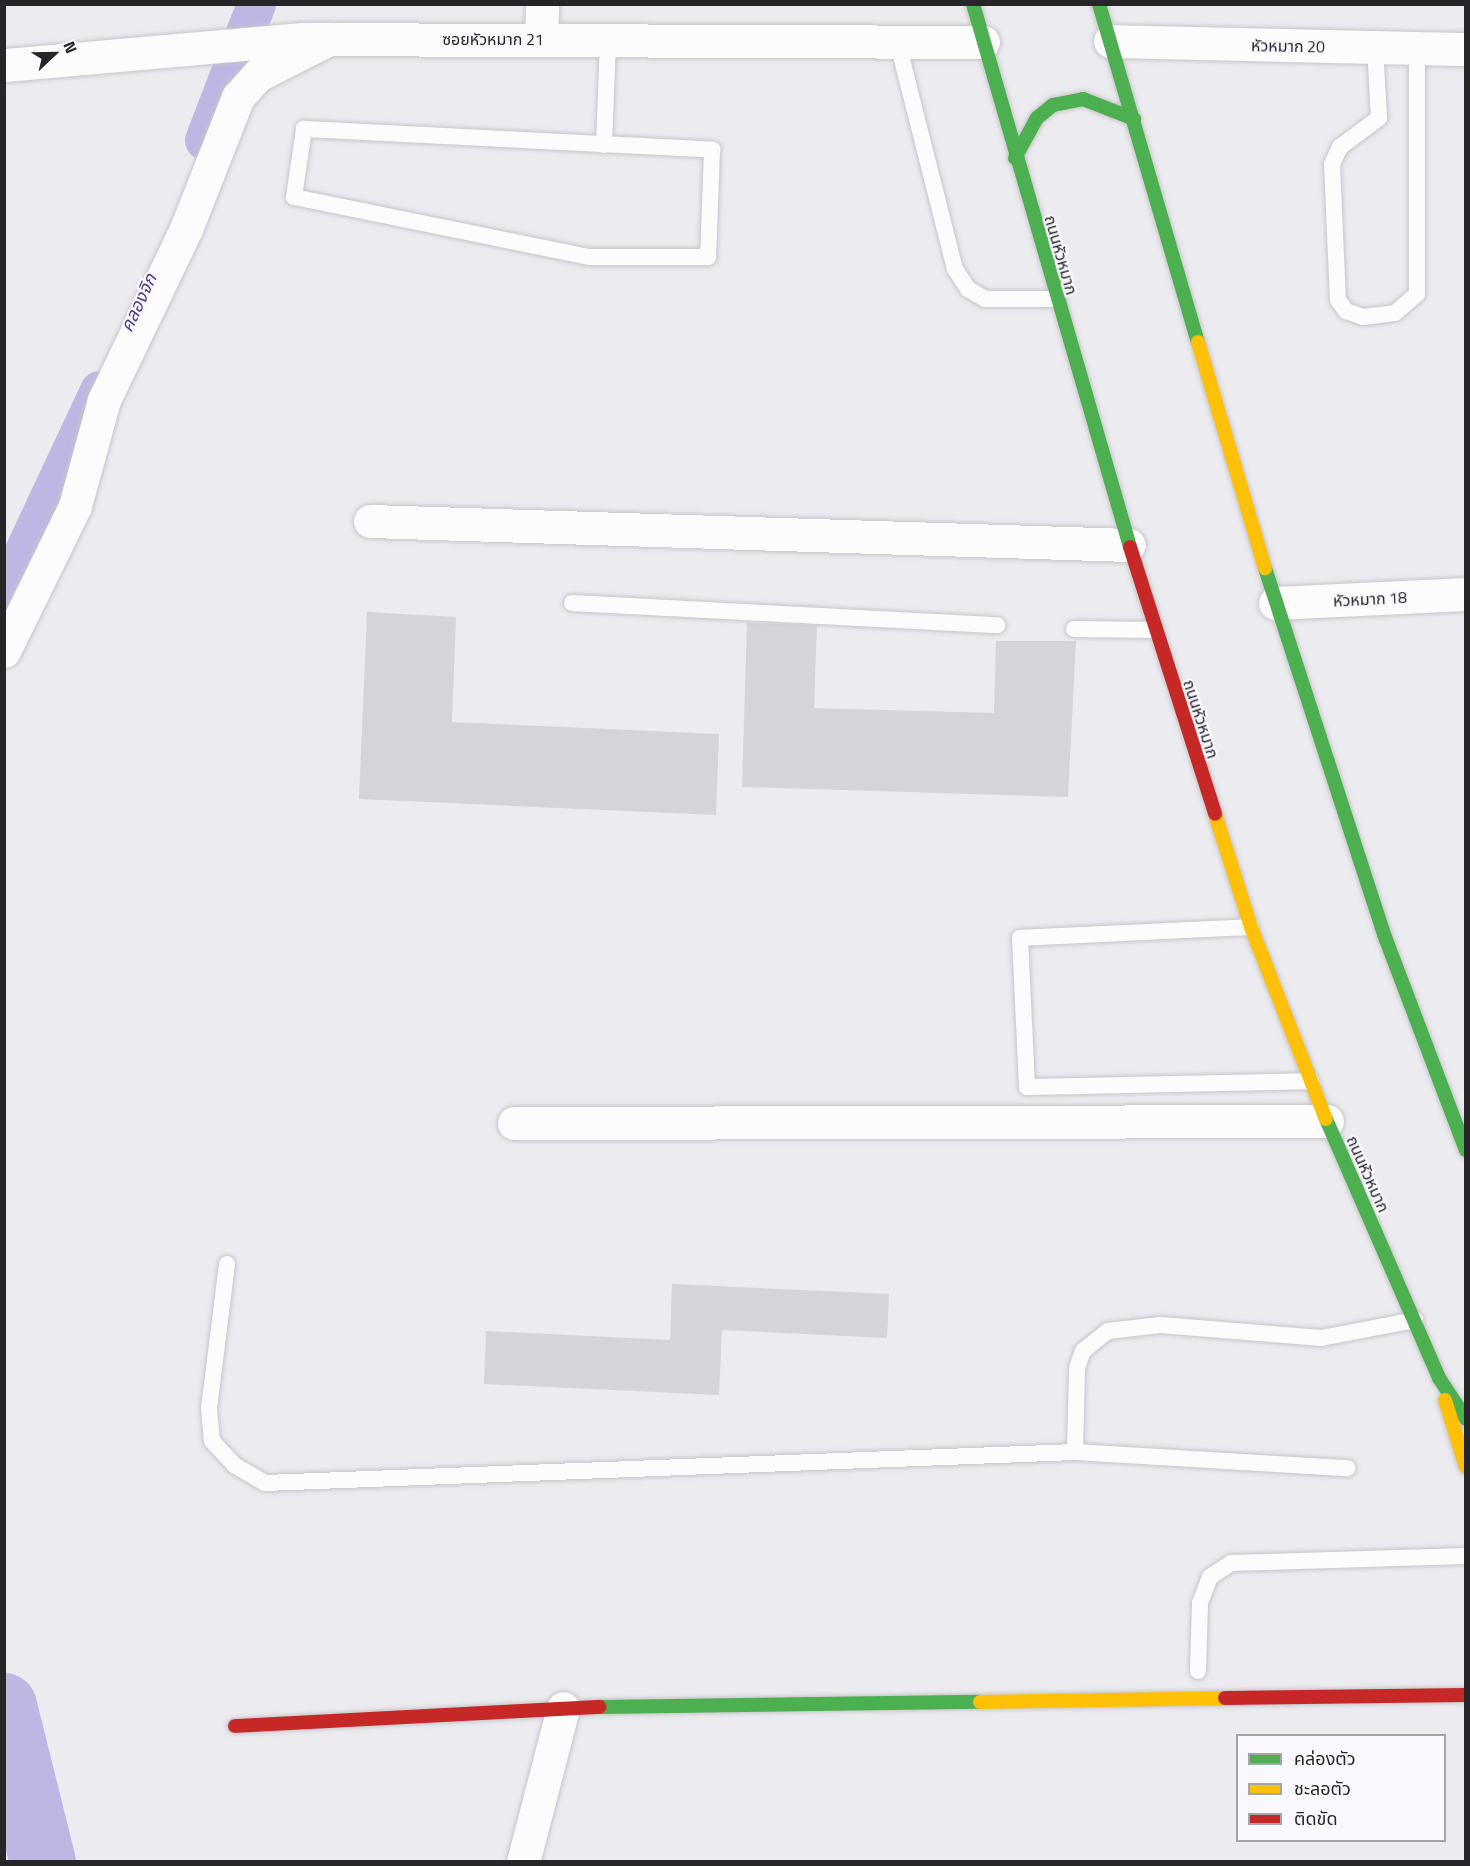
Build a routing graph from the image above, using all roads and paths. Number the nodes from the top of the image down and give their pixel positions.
1 (542, 4) edge
2 (973, 4) edge
3 (1099, 4) edge
4 (316, 38) junction
5 (541, 39) junction
6 (608, 40) junction
7 (897, 40) junction
8 (1110, 41) junction
9 (983, 42) junction
10 (1375, 48) junction
11 (1417, 48) junction
12 (1466, 49) edge
13 (4, 65) edge
14 (1134, 119) junction
15 (604, 145) junction
16 (1015, 159) junction
17 (1056, 299) junction
18 (370, 521) dead end
19 (1129, 545) junction
20 (1466, 594) edge
21 (572, 603) dead end
22 (1275, 603) junction
23 (997, 625) dead end
24 (1074, 629) dead end
25 (1155, 630) junction
26 (4, 651) edge
27 (1251, 927) junction
28 (1311, 1081) junction
29 (1327, 1121) junction
30 (514, 1123) dead end
31 (1466, 1150) edge
32 (227, 1264) dead end
33 (1415, 1320) junction
34 (1439, 1378) junction
35 (1466, 1419) edge
36 (1075, 1452) junction
37 (1466, 1467) edge
38 (1348, 1468) dead end
39 (1466, 1556) edge
40 (1198, 1671) dead end
41 (1466, 1695) edge
42 (563, 1708) junction
43 (235, 1726) dead end
44 (523, 1862) edge

1 - 5 street
2 - 9 main road, ถนนหัวหมาก
3 - 8 main road
4 - 5 street, ซอยหัวหมาก 21
4 - 13 street, ซอยหัวหมาก 21
4 - 26 street
5 - 6 street, ซอยหัวหมาก 21
6 - 7 street, ซอยหัวหมาก 21
6 - 15 lane
7 - 9 street, ซอยหัวหมาก 21
7 - 17 lane
8 - 10 street, หัวหมาก 20
8 - 14 main road
9 - 16 main road, ถนนหัวหมาก
10 - 11 street, หัวหมาก 20
10 - 11 lane
11 - 12 street, หัวหมาก 20
14 - 16 main road
14 - 22 main road
15 - 15 lane
16 - 17 main road, ถนนหัวหมาก
17 - 19 main road, ถนนหัวหมาก
18 - 19 street
19 - 25 main road, ถนนหัวหมาก
20 - 22 street, หัวหมาก 18
21 - 23 lane
22 - 31 main road
24 - 25 lane
25 - 27 main road, ถนนหัวหมาก
27 - 28 main road, ถนนหัวหมาก
27 - 28 lane
28 - 29 main road, ถนนหัวหมาก
29 - 30 street
29 - 33 main road, ถนนหัวหมาก
32 - 36 lane
33 - 34 main road, ถนนหัวหมาก
33 - 36 lane
34 - 35 main road, ถนนหัวหมาก
34 - 37 main road
36 - 38 lane
39 - 40 lane
41 - 42 main road
42 - 43 main road
42 - 44 street

